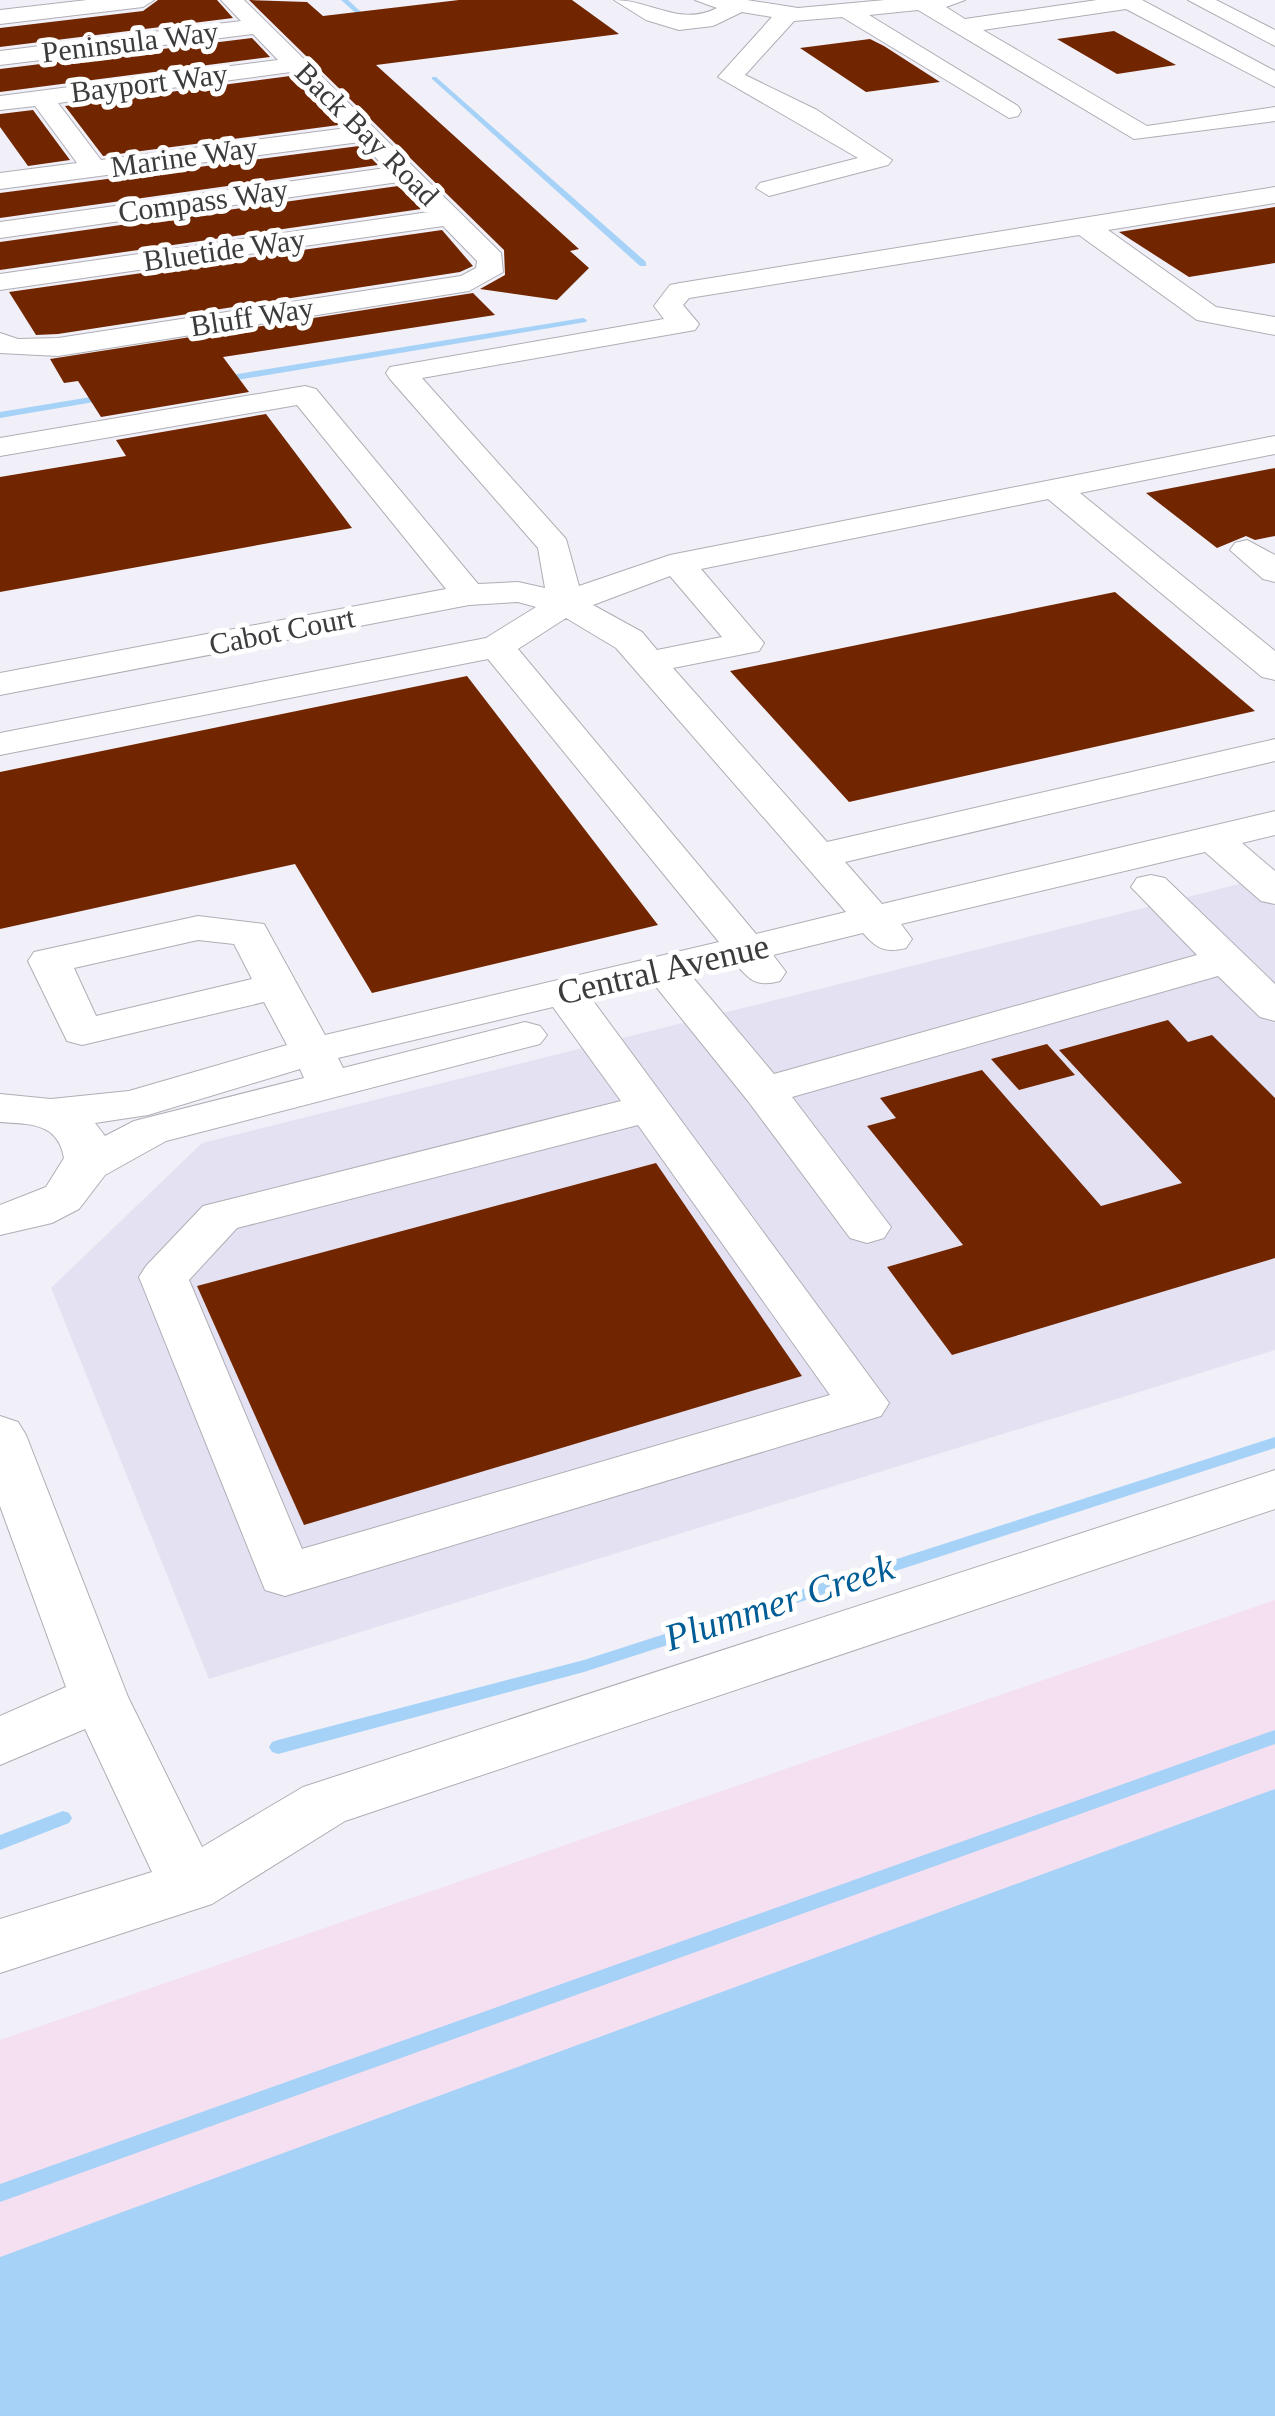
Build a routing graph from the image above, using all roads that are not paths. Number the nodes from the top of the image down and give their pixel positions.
1 (143, 0) edge
2 (232, 0) edge
3 (625, 0) edge
4 (706, 0) edge
5 (954, 0) edge
6 (1199, 0) edge
7 (1128, 1) edge
8 (914, 3) edge
9 (736, 7) junction
10 (850, 13) junction
11 (0, 17) edge
12 (788, 23) junction
13 (259, 26) junction
14 (961, 26) junction
15 (875, 28) junction
16 (1275, 39) edge
17 (0, 58) edge
18 (298, 64) junction
19 (1275, 80) edge
20 (161, 82) junction
21 (41, 97) junction
22 (0, 102) edge
23 (1009, 111) dead end
24 (1275, 114) edge
25 (368, 133) junction
26 (224, 152) junction
27 (94, 169) junction
28 (406, 172) junction
29 (0, 181) edge
30 (769, 188) dead end
31 (1275, 195) edge
32 (448, 217) junction
33 (1082, 224) junction
34 (0, 230) edge
35 (489, 272) joint
36 (0, 282) edge
37 (1275, 326) edge
38 (6, 345) edge
39 (1275, 445) edge
40 (0, 446) edge
41 (1054, 488) junction
42 (1247, 550) dead end
43 (678, 564) junction
44 (1275, 572) edge
45 (469, 595) junction
46 (564, 604) junction
47 (497, 647) junction
48 (649, 662) junction
49 (1275, 669) edge
50 (78, 670) junction
51 (0, 684) edge
52 (104, 724) junction
53 (0, 744) edge
54 (1275, 750) edge
55 (1275, 823) edge
56 (1243, 852) edge
57 (822, 855) junction
58 (1151, 887) junction
59 (1275, 892) edge
60 (886, 932) junction
61 (1226, 960) junction
62 (758, 964) junction
63 (675, 983) junction
64 (278, 986) junction
65 (575, 1006) junction
66 (1275, 1008) edge
67 (322, 1068) junction
68 (764, 1090) junction
69 (20, 1107) edge
70 (650, 1108) junction
71 (89, 1164) junction
72 (0, 1220) edge
73 (866, 1227) dead end
74 (0, 1435) edge
75 (1275, 1489) edge
76 (98, 1698) junction
77 (0, 1742) edge
78 (190, 1886) junction
79 (0, 1946) edge

1 - 11 street
2 - 13 street, Back Bay Road
3 - 9 street
4 - 9 street
5 - 8 street
6 - 16 street
7 - 14 street
7 - 19 street
8 - 10 street
8 - 14 street
9 - 12 street
10 - 12 street
10 - 15 street
12 - 15 street
12 - 30 street
13 - 17 street, Peninsula Way
13 - 18 street, Back Bay Road
14 - 24 street
15 - 23 street
18 - 20 street, Bayport Way
18 - 25 street, Back Bay Road
20 - 21 street, Bayport Way
20 - 26 street
21 - 22 street, Bayport Way
21 - 27 street
25 - 26 street, Marine Way
25 - 28 street, Back Bay Road
26 - 27 street, Marine Way
27 - 29 street, Marine Way
28 - 32 street, Back Bay Road
28 - 34 street, Compass Way
31 - 33 street
32 - 35 street, Back Bay Road
32 - 36 street, Bluetide Way
33 - 37 street
33 - 46 street
35 - 38 street, Bluff Way
39 - 41 street
40 - 45 street
41 - 43 street
41 - 49 street
42 - 44 street
43 - 46 street
43 - 48 street
45 - 46 street, Cabot Court
45 - 50 street, Cabot Court
46 - 47 street
46 - 48 street, Cabot Court
47 - 52 street
47 - 62 street
48 - 57 street, Cabot Court
50 - 51 street, Cabot Court
50 - 52 street
52 - 53 street
54 - 57 street
55 - 56 street, Central Avenue
56 - 58 street, Central Avenue
56 - 59 street
56 - 60 street, Central Avenue
57 - 60 street, Cabot Court
58 - 60 street, Central Avenue
58 - 61 street
60 - 62 street, Central Avenue
61 - 66 street
61 - 68 street
62 - 63 street, Central Avenue
63 - 65 street, Central Avenue
63 - 68 street
64 - 64 street
64 - 67 street
65 - 67 street, Central Avenue
65 - 70 street
67 - 69 street, Central Avenue
67 - 71 street, Central Avenue
68 - 73 street
69 - 71 street
70 - 70 street
71 - 72 street, Central Avenue
74 - 76 street
75 - 78 street
76 - 77 street
76 - 78 street
78 - 79 street

